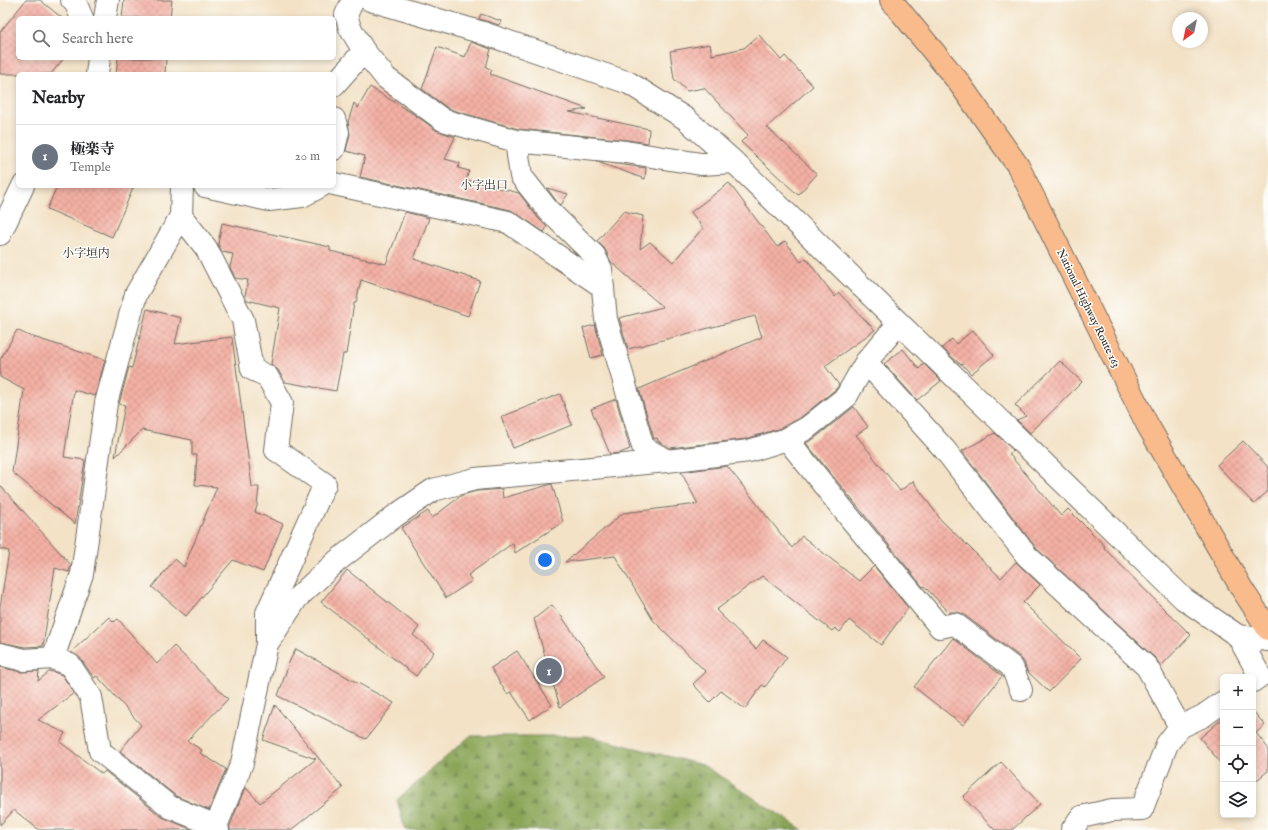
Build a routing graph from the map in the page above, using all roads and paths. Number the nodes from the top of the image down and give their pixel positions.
1 (72, 0) edge
2 (108, 0) edge
3 (353, 0) edge
4 (370, 0) edge
5 (891, 0) edge
6 (81, 16) edge
7 (106, 16) edge
8 (364, 51) junction
9 (99, 60) edge
10 (97, 72) edge
11 (336, 83) edge
12 (336, 126) edge
13 (336, 140) edge
14 (516, 141) junction
15 (734, 162) junction
16 (336, 184) edge
17 (21, 188) edge
18 (182, 188) edge
19 (214, 188) edge
20 (317, 188) edge
21 (180, 216) junction
22 (0, 234) edge
23 (604, 287) junction
24 (898, 323) junction
25 (866, 362) junction
26 (787, 439) junction
27 (667, 461) junction
28 (1268, 629) edge
29 (1238, 636) junction
30 (1268, 640) edge
31 (267, 644) junction
32 (0, 654) edge
33 (53, 658) junction
34 (1256, 679) edge
35 (1020, 690) dead end
36 (1220, 704) edge
37 (1180, 727) junction
38 (217, 828) edge
39 (1072, 830) edge

1 - 6 street
2 - 7 street
3 - 8 street
4 - 15 street
5 - 28 highway, National Highway Route 163
8 - 11 street
8 - 14 street
9 - 10 street
12 - 13 street
14 - 15 street
14 - 23 street
15 - 24 street
16 - 23 street
17 - 22 street
18 - 21 street
19 - 20 street
21 - 31 street
21 - 33 street
23 - 27 street
24 - 25 street
24 - 29 street
25 - 26 street
25 - 37 street
26 - 27 street
26 - 35 street
27 - 31 street
29 - 30 street
29 - 34 street
31 - 38 street
32 - 33 street
33 - 38 street
36 - 37 street
37 - 39 street

